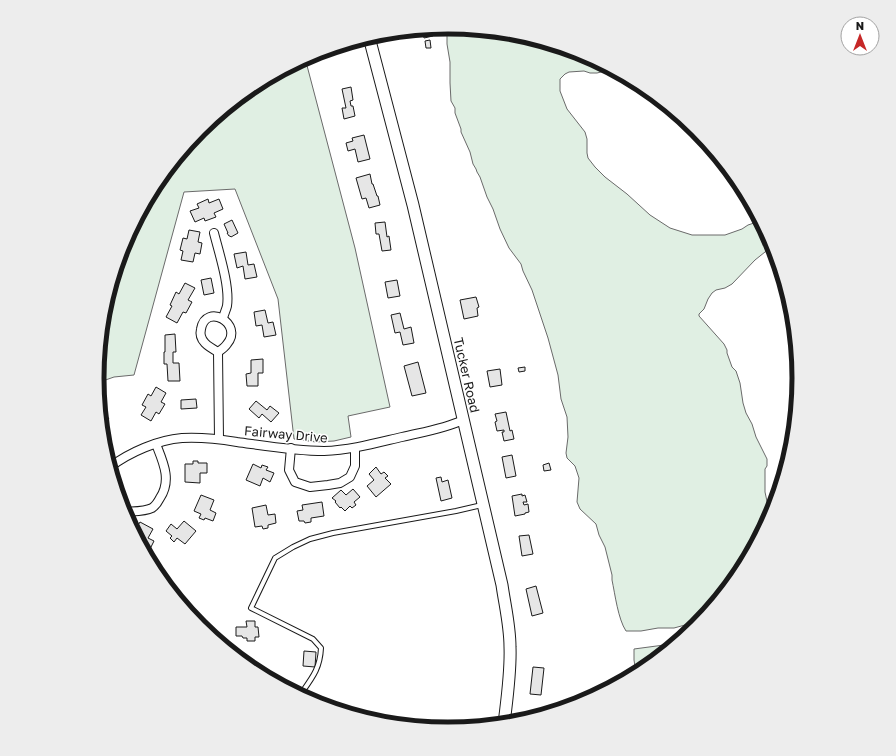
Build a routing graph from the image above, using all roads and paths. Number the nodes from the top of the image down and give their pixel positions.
1 (371, 43) edge
2 (214, 233) dead end
3 (223, 318) junction
4 (218, 352) junction
5 (463, 420) junction
6 (219, 440) junction
7 (156, 444) junction
8 (291, 448) junction
9 (355, 448) junction
10 (115, 463) edge
11 (483, 504) junction
12 (131, 511) edge
13 (303, 690) edge
14 (505, 717) edge

1 - 5 main road, Tucker Road
2 - 3 street
3 - 4 street
3 - 4 street
4 - 6 street
5 - 9 street, Fairway Drive
5 - 11 main road, Tucker Road
6 - 7 street, Fairway Drive
6 - 8 street, Fairway Drive
7 - 10 street, Fairway Drive
7 - 12 street
8 - 9 street, Fairway Drive
8 - 9 street
11 - 13 lane
11 - 14 main road, Tucker Road

